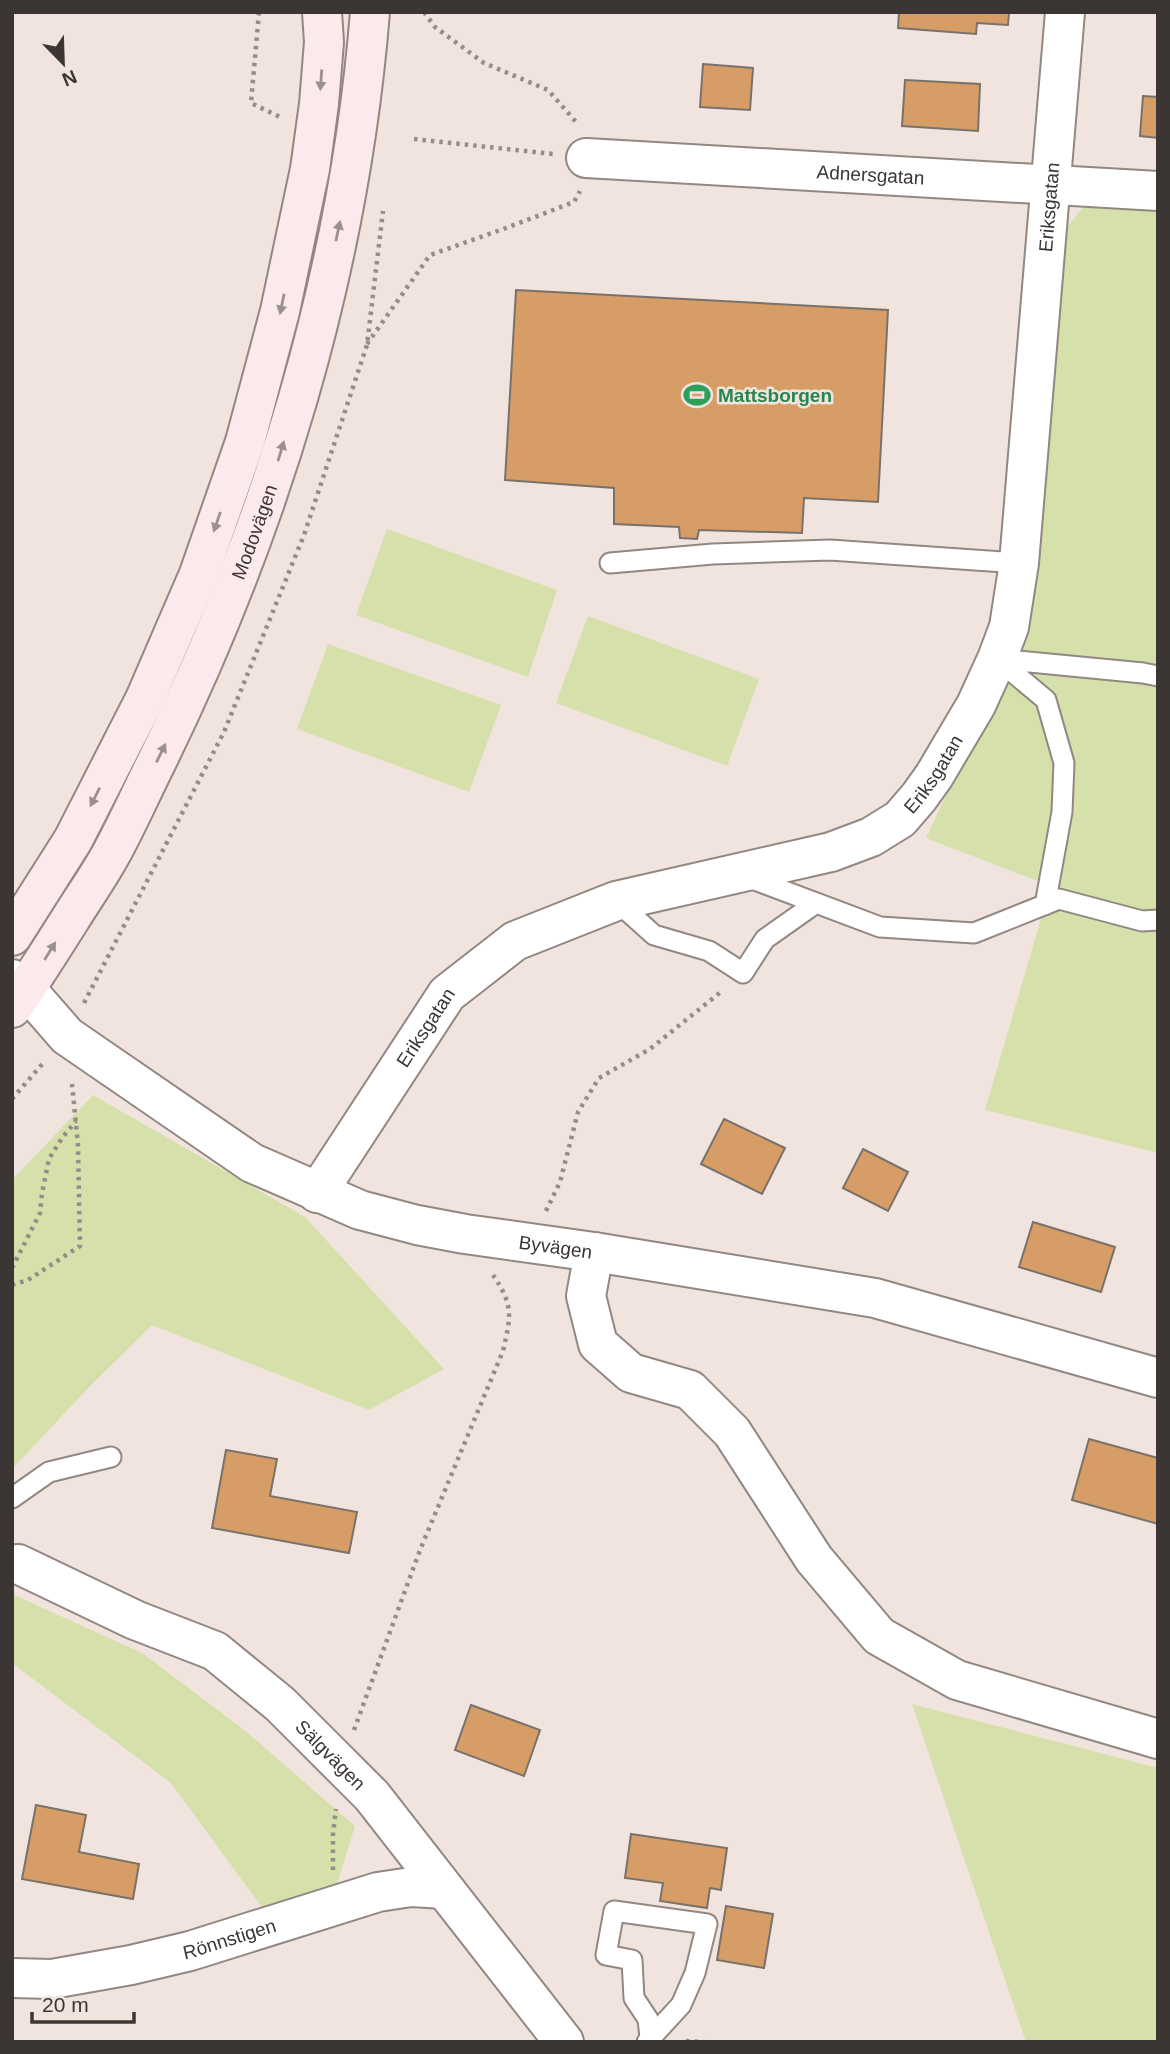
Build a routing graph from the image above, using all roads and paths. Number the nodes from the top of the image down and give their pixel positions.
1 (259, 12) edge
2 (322, 12) edge
3 (370, 12) edge
4 (424, 12) edge
5 (1065, 12) edge
6 (286, 120) dead end
7 (414, 139) dead end
8 (586, 158) junction
9 (1050, 186) junction
10 (1158, 191) edge
11 (367, 345) dead end
12 (610, 563) dead end
13 (1019, 563) junction
14 (998, 659) junction
15 (1158, 676) edge
16 (736, 872) junction
17 (616, 901) junction
18 (816, 903) junction
19 (1045, 905) junction
20 (1158, 920) edge
21 (12, 936) edge
22 (743, 973) junction
23 (16, 990) edge
24 (68, 1036) junction
25 (76, 1121) junction
26 (317, 1193) junction
27 (465, 1234) junction
28 (531, 1244) junction
29 (594, 1252) junction
30 (12, 1268) edge
31 (12, 1285) edge
32 (1158, 1378) edge
33 (111, 1457) dead end
34 (12, 1498) edge
35 (15, 1558) edge
36 (1158, 1739) edge
37 (342, 1764) junction
38 (444, 1889) junction
39 (336, 1906) junction
40 (12, 1978) edge
41 (648, 2040) edge
42 (564, 2042) edge

1 - 6 path
2 -> 21 main road, Modovägen
23 -> 3 main road, Modovägen
4 - 8 path
5 - 9 street, Eriksgatan
7 - 8 path
8 - 9 street, Adnersgatan
8 - 11 path
9 - 10 street, Adnersgatan
9 - 13 street, Eriksgatan
12 - 13 lane
13 - 14 street, Eriksgatan
14 - 15 lane
14 - 16 street, Eriksgatan
14 - 19 lane
16 - 17 street, Eriksgatan
16 - 18 lane
17 - 22 lane
17 - 26 street, Eriksgatan
18 - 19 lane
18 - 22 lane
19 - 20 lane
22 - 28 path
23 - 24 street, Byvägen
24 - 25 path
24 - 26 street, Byvägen
25 - 30 path
25 - 31 path
26 - 27 street, Byvägen
27 - 28 street, Byvägen
27 - 37 path
28 - 29 street, Byvägen
29 - 32 street, Byvägen
29 - 36 street
33 - 34 lane
35 - 37 street, Sälgvägen
37 - 38 street, Sälgvägen
37 - 39 path
38 - 39 street, Rönnstigen
38 - 42 street, Sälgvägen
39 - 40 street, Rönnstigen
41 - 41 lane

